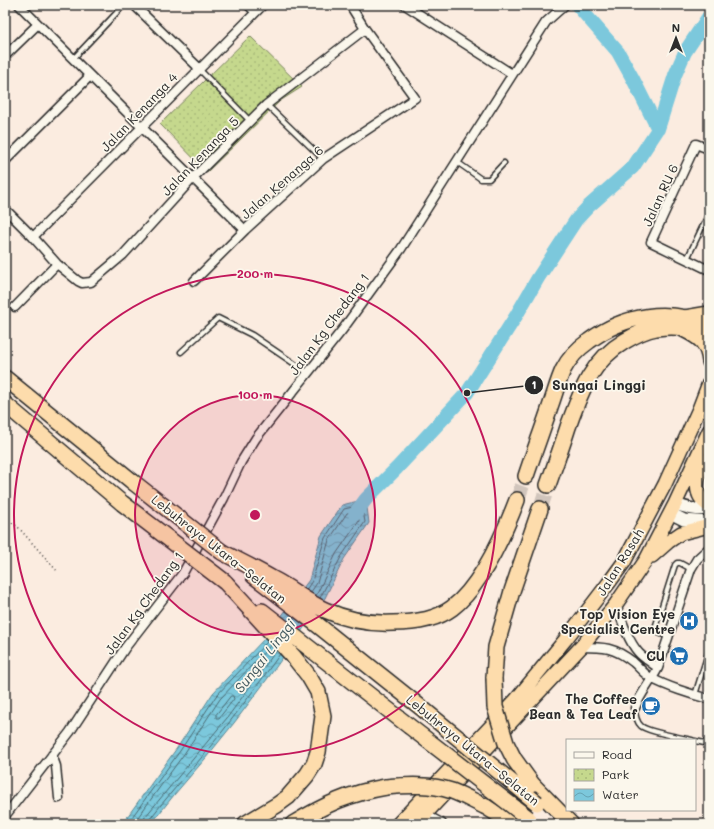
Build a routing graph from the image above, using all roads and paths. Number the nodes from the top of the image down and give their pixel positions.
1 (19, 5) edge
2 (124, 5) edge
3 (134, 5) edge
4 (248, 5) edge
5 (263, 5) edge
6 (350, 5) edge
7 (405, 5) edge
8 (562, 7) edge
9 (256, 12) junction
10 (38, 24) junction
11 (365, 29) junction
12 (5, 56) edge
13 (73, 59) junction
14 (199, 68) junction
15 (512, 74) junction
16 (90, 76) junction
17 (266, 105) junction
18 (250, 121) junction
19 (142, 127) junction
20 (709, 149) edge
21 (323, 159) junction
22 (5, 161) edge
23 (457, 162) junction
24 (504, 163) dead end
25 (193, 178) junction
26 (5, 210) edge
27 (709, 213) edge
28 (245, 230) junction
29 (34, 237) junction
30 (687, 260) junction
31 (57, 264) junction
32 (709, 270) edge
33 (194, 281) dead end
34 (15, 307) dead end
35 (709, 313) edge
36 (680, 322) junction
37 (709, 326) edge
38 (709, 335) edge
39 (181, 352) dead end
40 (709, 362) edge
41 (308, 373) junction
42 (5, 378) edge
43 (709, 383) edge
44 (5, 404) edge
45 (709, 431) edge
46 (709, 439) edge
47 (526, 476) tunnel mouth
48 (665, 484) junction
49 (548, 485) tunnel mouth
50 (517, 500) tunnel mouth
51 (670, 508) junction
52 (709, 508) edge
53 (540, 509) tunnel mouth
54 (647, 518) junction
55 (5, 519) edge
56 (709, 522) edge
57 (709, 526) edge
58 (708, 551) edge
59 (222, 552) junction
60 (646, 560) junction
61 (691, 569) junction
62 (58, 572) dead end
63 (225, 582) junction
64 (616, 604) junction
65 (668, 638) junction
66 (581, 647) junction
67 (709, 650) edge
68 (658, 668) junction
69 (653, 679) junction
70 (695, 695) junction
71 (709, 699) edge
72 (635, 708) joint
73 (690, 739) edge
74 (696, 741) edge
75 (709, 744) edge
76 (52, 755) junction
77 (59, 798) dead end
78 (5, 816) edge
79 (420, 820) edge
80 (532, 821) edge
81 (245, 824) edge
82 (293, 824) edge
83 (398, 824) edge
84 (441, 824) edge
85 (513, 824) edge
86 (566, 824) edge
87 (572, 824) edge

1 - 10 street
2 - 13 lane
3 - 14 street
4 - 9 street
5 - 9 street, Jalan Kenanga 4
6 - 11 street
7 - 15 street
8 - 15 street, Jalan Kg Chedang 1
9 - 14 street, Jalan Kenanga 4
10 - 12 street
10 - 13 street
11 - 17 street, Jalan Kenanga 5
11 - 21 street, Jalan Kenanga 6
13 - 16 street
14 - 18 lane
14 - 19 street, Jalan Kenanga 4
15 - 23 street, Jalan Kg Chedang 1
16 - 19 street
16 - 22 street
17 - 18 street, Jalan Kenanga 5
17 - 21 lane
18 - 25 street, Jalan Kenanga 5
19 - 25 street
19 - 29 street, Jalan Kenanga 4
20 - 30 street, Jalan RU 6
21 - 28 street, Jalan Kenanga 6
23 - 24 lane
23 - 41 street, Jalan Kg Chedang 1
25 - 28 street
25 - 31 street, Jalan Kenanga 5
26 - 29 street, Jalan Kenanga 5
27 - 30 lane
28 - 33 street, Jalan Kenanga 6
29 - 31 street, Jalan Kenanga 5
30 - 32 street, Jalan RU 6
31 - 34 street
35 - 36 highway
36 - 37 highway
36 - 38 highway
36 - 40 highway
36 - 47 highway
36 - 49 highway
39 - 41 lane
41 - 76 street, Jalan Kg Chedang 1
42 - 59 highway, Lebuhraya Utara–Selatan, bridge
43 - 48 highway, Jalan Rasah
44 - 63 highway, Lebuhraya Utara–Selatan, bridge
45 - 51 highway, Jalan Rasah
46 - 52 highway
48 - 51 highway
48 - 54 highway, Jalan Rasah
50 - 59 highway
51 - 52 main road
51 - 54 highway
51 - 56 main road
51 - 60 highway, Jalan Rasah
53 - 87 highway, bridge
54 - 83 highway, Jalan Rasah
55 - 62 path
57 - 60 highway
58 - 61 street
59 - 86 highway, Lebuhraya Utara–Selatan, bridge
60 - 64 highway, Jalan Rasah
61 - 65 street
61 - 65 lane
63 - 80 highway, Lebuhraya Utara–Selatan, bridge
63 - 81 highway
64 - 66 highway, Jalan Rasah
64 - 68 street
65 - 68 street
66 - 69 street
66 - 79 highway, Jalan Rasah
67 - 70 lane
68 - 69 street
69 - 70 street
69 - 72 street
70 - 71 street
72 - 73 lane
74 - 75 lane
76 - 77 street
76 - 78 street, Jalan Kg Chedang 1
79 - 84 street
82 - 85 highway, bridge

